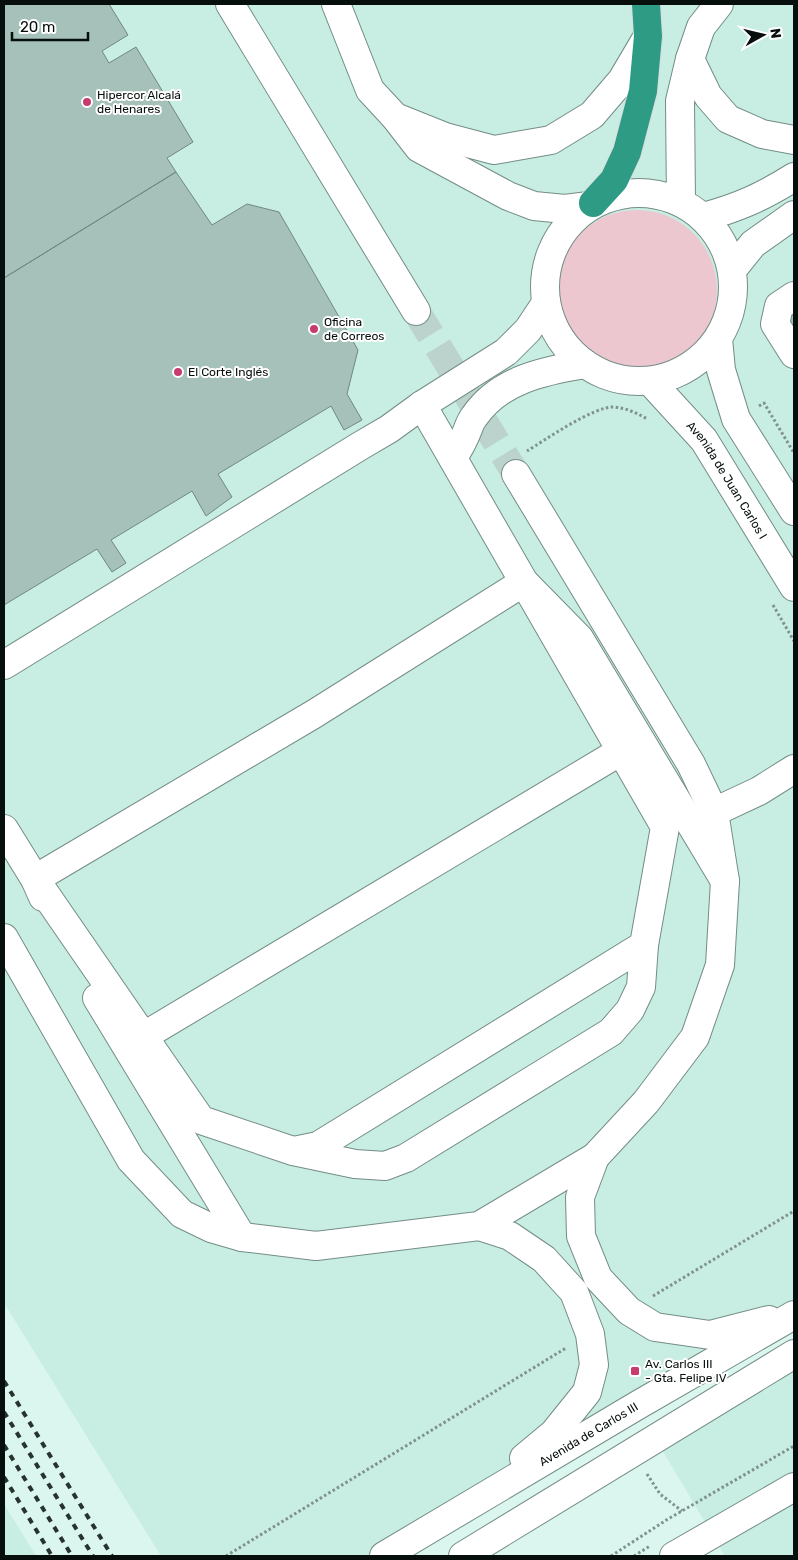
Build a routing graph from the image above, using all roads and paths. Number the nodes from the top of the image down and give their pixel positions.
1 (230, 4) edge
2 (336, 4) edge
3 (646, 4) edge
4 (719, 4) edge
5 (648, 36) junction
6 (690, 60) junction
7 (395, 117) junction
8 (794, 140) edge
9 (794, 177) edge
10 (681, 202) junction
11 (591, 205) junction
12 (703, 217) junction
13 (794, 217) edge
14 (732, 270) junction
15 (794, 296) edge
16 (546, 303) junction
17 (416, 311) tunnel mouth
18 (718, 339) junction
19 (794, 354) edge
20 (585, 364) junction
21 (650, 381) junction
22 (422, 405) junction
23 (648, 420) dead end
24 (453, 458) junction
25 (521, 463) joint
26 (794, 511) edge
27 (524, 582) junction
28 (794, 587) edge
29 (769, 599) dead end
30 (794, 641) edge
31 (4, 665) edge
32 (621, 751) junction
33 (794, 769) edge
34 (714, 812) junction
35 (4, 829) edge
36 (35, 880) junction
37 (726, 881) junction
38 (4, 938) edge
39 (644, 945) junction
40 (144, 1036) junction
41 (293, 1151) junction
42 (595, 1156) junction
43 (794, 1211) edge
44 (480, 1226) junction
45 (242, 1237) junction
46 (629, 1311) junction
47 (794, 1314) edge
48 (590, 1334) junction
49 (794, 1354) edge
50 (794, 1446) edge
51 (645, 1470) dead end
52 (794, 1487) edge
53 (682, 1511) junction
54 (455, 1514) junction
55 (226, 1556) edge
56 (384, 1556) edge
57 (463, 1556) edge
58 (611, 1556) edge
59 (674, 1556) edge

1 - 17 street
2 - 7 street
3 - 5 highway
4 - 6 street
5 - 7 street
5 - 11 highway
6 - 8 street
6 - 10 street
7 - 11 street
9 - 12 street
10 - 11 street
10 - 12 street
11 - 16 street
12 - 14 street
13 - 14 street
14 - 18 street
15 - 19 street
16 - 20 street
16 - 22 street
18 - 21 street
18 - 26 street
20 - 21 street
20 - 24 street
21 - 28 street, Avenida de Juan Carlos I
22 - 24 street
22 - 31 street
23 - 25 path
24 - 27 street
25 - 34 street
27 - 32 street
27 - 36 street
27 - 37 street
29 - 30 path
32 - 39 street
32 - 40 street
33 - 34 street
34 - 37 street
35 - 36 street
36 - 40 street
36 - 45 street
37 - 42 street
38 - 45 street
39 - 41 street
39 - 41 street
40 - 41 street
42 - 44 street
42 - 46 street
43 - 46 path
44 - 45 street
44 - 48 street
46 - 47 street
47 - 54 street, Avenida de Carlos III
48 - 54 street
48 - 55 path
49 - 57 street
50 - 53 path
51 - 53 path
52 - 59 street
53 - 58 path
54 - 56 street, Avenida de Carlos III

